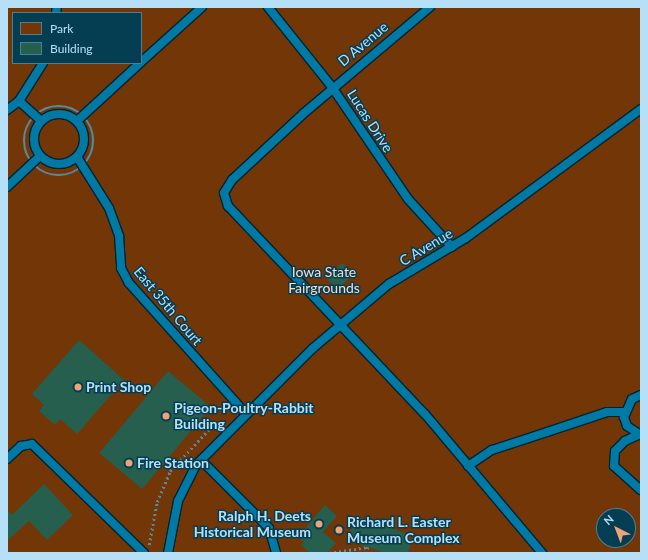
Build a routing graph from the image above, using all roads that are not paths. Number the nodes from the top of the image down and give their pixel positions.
1 (202, 7) edge
2 (268, 7) edge
3 (430, 7) edge
4 (142, 62) edge
5 (42, 64) edge
6 (140, 64) edge
7 (332, 87) junction
8 (19, 101) junction
9 (641, 109) edge
10 (7, 110) edge
11 (38, 118) junction
12 (80, 118) junction
13 (40, 156) junction
14 (77, 156) junction
15 (7, 187) edge
16 (452, 247) junction
17 (341, 323) junction
18 (641, 395) edge
19 (626, 412) junction
20 (246, 414) junction
21 (640, 434) edge
22 (7, 459) edge
23 (201, 460) junction
24 (468, 466) junction
25 (641, 490) edge
26 (144, 553) edge
27 (168, 553) edge
28 (276, 553) edge
29 (542, 553) edge

1 - 4 lane
2 - 7 lane, Lucas Drive
3 - 7 lane, D Avenue
5 - 8 lane
6 - 12 lane
7 - 16 lane, Lucas Drive
7 - 17 lane, D Avenue
8 - 10 lane
8 - 11 lane
9 - 16 lane, C Avenue
11 - 12 lane
11 - 13 lane
12 - 14 lane
13 - 14 lane
13 - 15 lane
14 - 20 lane, East 35th Court
16 - 17 lane, C Avenue
17 - 20 lane, C Avenue
17 - 24 lane, D Avenue
18 - 19 lane
19 - 21 lane
19 - 24 lane
20 - 23 lane, C Avenue
21 - 25 lane
22 - 26 lane
23 - 27 lane, C Avenue
23 - 28 lane
24 - 29 lane, D Avenue

